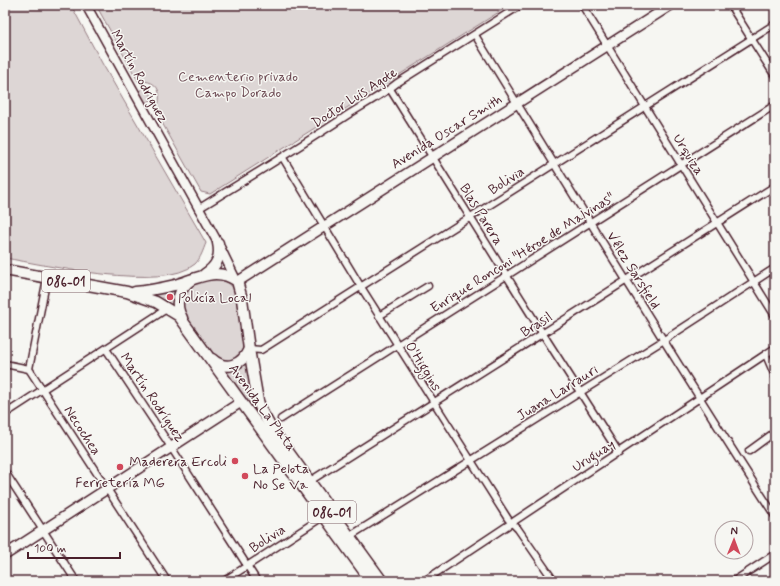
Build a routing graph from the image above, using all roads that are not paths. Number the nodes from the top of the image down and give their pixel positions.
1 (86, 5) edge
2 (521, 5) edge
3 (582, 5) edge
4 (671, 5) edge
5 (730, 5) edge
6 (775, 24) edge
7 (475, 35) junction
8 (751, 39) junction
9 (608, 46) junction
10 (775, 76) edge
11 (390, 89) junction
12 (517, 103) junction
13 (775, 105) edge
14 (646, 106) junction
15 (432, 157) junction
16 (283, 158) junction
17 (555, 163) junction
18 (681, 164) junction
19 (775, 186) edge
20 (198, 209) junction
21 (470, 217) junction
22 (590, 223) junction
23 (718, 223) junction
24 (324, 226) junction
25 (218, 243) junction
26 (775, 268) edge
27 (5, 270) edge
28 (205, 274) junction
29 (507, 276) junction
30 (47, 278) junction
31 (195, 278) junction
32 (754, 281) junction
33 (237, 282) junction
34 (626, 282) junction
35 (428, 286) dead end
36 (361, 287) junction
37 (126, 292) junction
38 (168, 308) junction
39 (379, 316) junction
40 (775, 316) edge
41 (183, 319) junction
42 (542, 334) junction
43 (664, 340) junction
44 (397, 345) junction
45 (775, 348) edge
46 (106, 349) junction
47 (249, 350) junction
48 (207, 354) junction
49 (766, 355) junction
50 (5, 364) edge
51 (29, 369) junction
52 (775, 376) edge
53 (43, 389) junction
54 (579, 392) junction
55 (699, 399) junction
56 (241, 402) junction
57 (434, 402) junction
58 (5, 414) edge
59 (281, 419) dead end
60 (775, 432) edge
61 (171, 447) junction
62 (748, 451) dead end
63 (619, 452) junction
64 (471, 461) junction
65 (5, 472) edge
66 (310, 481) junction
67 (106, 489) junction
68 (324, 516) junction
69 (775, 516) edge
70 (512, 523) junction
71 (43, 530) junction
72 (350, 536) junction
73 (5, 555) edge
74 (774, 558) edge
75 (247, 566) junction
76 (738, 580) edge
77 (76, 581) edge
78 (167, 581) edge
79 (224, 581) edge
80 (257, 581) edge
81 (371, 581) edge
82 (382, 581) edge
83 (424, 581) edge
84 (554, 581) edge

1 - 20 street, Martín Rodríguez
2 - 7 street, Doctor Luis Agote
3 - 9 street, Urquiza
4 - 9 main road, Avenida Oscar Smith
5 - 8 street
6 - 8 street, Bolivia
7 - 11 street, Doctor Luis Agote
7 - 12 street, Vélez Sarsfield
8 - 10 street
8 - 14 street, Bolivia
9 - 12 main road, Avenida Oscar Smith
9 - 14 street, Urquiza
11 - 15 street, Blas Parera
11 - 16 street, Doctor Luis Agote
12 - 15 main road, Avenida Oscar Smith
12 - 17 street, Vélez Sarsfield
13 - 18 street, Enrique Ronconi "Héroe de Malvinas"
14 - 17 street, Bolivia
14 - 18 street, Urquiza
15 - 21 street, Blas Parera
15 - 24 main road, Avenida Oscar Smith
16 - 20 street, Doctor Luis Agote
16 - 24 street, O'Higgins
17 - 21 street, Bolivia
17 - 22 street, Vélez Sarsfield
18 - 22 street, Enrique Ronconi "Héroe de Malvinas"
18 - 23 street, Urquiza
19 - 23 street, Brasil
20 - 25 street, Martín Rodríguez
21 - 29 street, Blas Parera
21 - 36 street, Bolivia
22 - 29 street, Enrique Ronconi "Héroe de Malvinas"
22 - 34 street, Vélez Sarsfield
23 - 32 street, Urquiza
23 - 34 street, Brasil
24 - 33 main road, Avenida Oscar Smith
24 - 36 street, O'Higgins
25 - 28 main road
25 - 33 street, Martín Rodríguez
26 - 32 street, Juana Larrauri
27 - 30 main road, Avenida La Plata / 086-01
28 - 31 main road, Avenida La Plata
28 - 33 main road, Avenida La Plata
29 - 42 street, Blas Parera
29 - 44 street, Enrique Ronconi "Héroe de Malvinas"
30 - 37 main road, Avenida La Plata / 086-01
30 - 51 street
31 - 37 main road, Avenida La Plata / 086-01
31 - 41 main road
32 - 40 street, Urquiza
32 - 43 street, Juana Larrauri
33 - 47 main road, Avenida La Plata
34 - 42 street, Brasil
34 - 43 street, Vélez Sarsfield
35 - 39 street
36 - 39 street, O'Higgins
36 - 47 street, Bolivia
37 - 38 main road, Avenida La Plata / 086-01
38 - 41 main road, Avenida La Plata / 086-01
38 - 46 street
39 - 44 street, O'Higgins
41 - 48 main road, Avenida La Plata
42 - 54 street, Blas Parera
42 - 57 street, Brasil
43 - 54 street, Juana Larrauri
43 - 55 street, Vélez Sarsfield
44 - 57 street, O'Higgins
44 - 59 street, Enrique Ronconi "Héroe de Malvinas"
45 - 49 street, Uruguay
46 - 53 street
46 - 61 street, Martín Rodríguez
47 - 48 main road
47 - 66 main road, Avenida La Plata / 086-01
48 - 56 main road, Avenida La Plata / 086-01
49 - 52 street
49 - 55 street, Uruguay
50 - 51 street
51 - 53 street, Necochea
53 - 58 street
53 - 67 street, Necochea
54 - 63 street, Blas Parera
54 - 64 street, Juana Larrauri
55 - 63 street, Uruguay
55 - 69 street, Vélez Sarsfield
56 - 61 main road
56 - 68 main road, Avenida La Plata / 086-01
57 - 64 street, O'Higgins
57 - 66 street, Brasil
60 - 62 street
61 - 67 main road
61 - 75 street, Martín Rodríguez
63 - 70 street, Uruguay
64 - 70 street, O'Higgins
64 - 72 street, Juana Larrauri
65 - 71 street
66 - 72 main road, Avenida La Plata / 086-01
67 - 71 main road
67 - 78 street, Necochea
68 - 75 street, Bolivia
68 - 81 main road, Avenida La Plata / 086-01
70 - 83 street, Uruguay
70 - 84 street, O'Higgins
71 - 73 main road
71 - 77 street
72 - 82 main road, Avenida La Plata / 086-01
74 - 76 street
75 - 79 street, Bolivia
75 - 80 street, Martín Rodríguez

